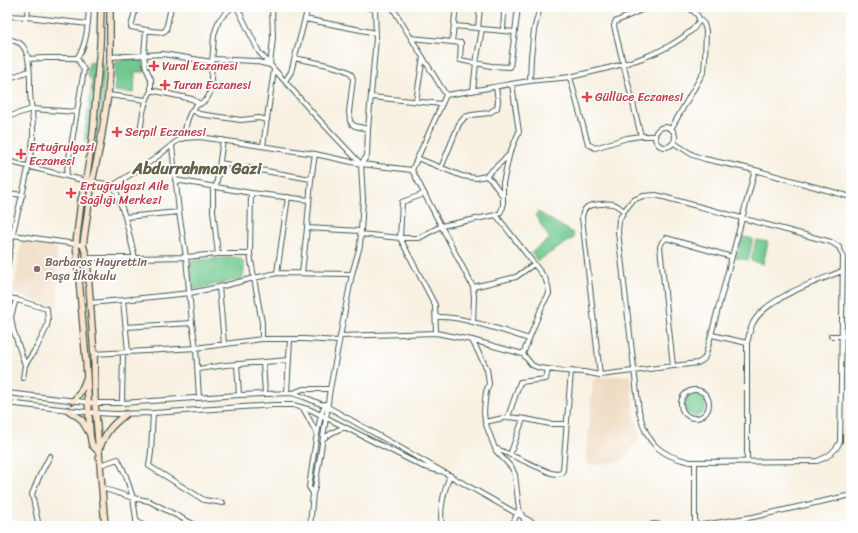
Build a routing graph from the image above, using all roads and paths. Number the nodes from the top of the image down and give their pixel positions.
1 (28, 7) edge
2 (89, 7) edge
3 (101, 7) edge
4 (110, 7) edge
5 (136, 7) edge
6 (171, 7) edge
7 (232, 7) edge
8 (237, 7) edge
9 (272, 7) edge
10 (308, 7) edge
11 (365, 7) edge
12 (392, 7) edge
13 (456, 7) edge
14 (480, 7) edge
15 (502, 7) edge
16 (518, 7) edge
17 (540, 7) edge
18 (648, 7) edge
19 (687, 7) edge
20 (375, 8) edge
21 (7, 16) edge
22 (27, 17) junction
23 (305, 19) junction
24 (700, 20) junction
25 (88, 24) junction
26 (454, 26) junction
27 (480, 29) junction
28 (146, 30) junction
29 (502, 30) junction
30 (515, 32) junction
31 (376, 33) junction
32 (411, 38) junction
33 (7, 39) edge
34 (452, 42) junction
35 (144, 55) junction
36 (109, 57) junction
37 (423, 57) junction
38 (77, 58) junction
39 (295, 58) junction
40 (28, 59) junction
41 (212, 61) junction
42 (476, 63) junction
43 (270, 65) junction
44 (623, 65) junction
45 (274, 70) junction
46 (29, 71) junction
47 (570, 77) junction
48 (7, 79) edge
49 (530, 81) junction
50 (286, 82) junction
51 (512, 84) junction
52 (496, 87) junction
53 (151, 91) junction
54 (473, 91) junction
55 (108, 95) junction
56 (446, 95) junction
57 (371, 97) junction
58 (146, 100) junction
59 (416, 101) junction
60 (200, 104) junction
61 (442, 104) junction
62 (32, 109) junction
63 (193, 110) junction
64 (77, 112) junction
65 (7, 117) edge
66 (267, 120) junction
67 (368, 129) junction
68 (671, 129) junction
69 (140, 133) dead end
70 (642, 136) junction
71 (654, 136) junction
72 (184, 138) junction
73 (223, 140) junction
74 (674, 143) junction
75 (172, 146) junction
76 (263, 146) junction
77 (315, 154) junction
78 (509, 155) junction
79 (417, 158) junction
80 (7, 161) edge
81 (220, 163) junction
82 (361, 164) junction
83 (28, 167) junction
84 (441, 168) junction
85 (412, 170) junction
86 (755, 170) junction
87 (66, 176) junction
88 (486, 176) junction
89 (311, 179) junction
90 (175, 180) junction
91 (86, 181) junction
92 (92, 182) junction
93 (114, 185) junction
94 (214, 187) junction
95 (7, 193) edge
96 (251, 193) junction
97 (424, 194) junction
98 (23, 195) junction
99 (503, 196) junction
100 (288, 197) junction
101 (851, 197) edge
102 (309, 200) junction
103 (624, 211) junction
104 (179, 212) junction
105 (496, 215) junction
106 (126, 217) junction
107 (742, 218) junction
108 (441, 226) junction
109 (307, 228) junction
110 (14, 229) junction
111 (7, 230) edge
112 (361, 233) junction
113 (13, 235) junction
114 (400, 238) junction
115 (76, 244) junction
116 (83, 245) junction
117 (218, 254) junction
118 (250, 254) junction
119 (186, 257) junction
120 (732, 257) junction
121 (87, 258) junction
122 (135, 258) junction
123 (534, 264) junction
124 (7, 270) edge
125 (842, 271) junction
126 (277, 273) junction
127 (302, 273) junction
128 (352, 274) junction
129 (254, 278) junction
130 (219, 287) junction
131 (473, 287) junction
132 (190, 293) junction
133 (7, 297) edge
134 (16, 299) junction
135 (123, 300) junction
136 (90, 303) junction
137 (436, 317) junction
138 (473, 322) junction
139 (192, 323) junction
140 (126, 327) junction
141 (436, 333) junction
142 (712, 335) junction
143 (340, 336) junction
144 (831, 336) dead end
145 (841, 336) junction
146 (851, 336) edge
147 (262, 339) junction
148 (290, 339) junction
149 (529, 339) junction
150 (472, 340) junction
151 (339, 341) junction
152 (224, 344) junction
153 (747, 344) junction
154 (196, 348) junction
155 (128, 351) junction
156 (123, 352) junction
157 (94, 354) junction
158 (523, 354) junction
159 (289, 360) junction
160 (263, 362) junction
161 (237, 364) junction
162 (25, 365) junction
163 (673, 366) junction
164 (198, 369) junction
165 (548, 369) junction
166 (572, 371) junction
167 (634, 371) junction
168 (600, 375) junction
169 (87, 377) junction
170 (23, 378) dead end
171 (330, 389) junction
172 (7, 393) edge
173 (290, 393) junction
174 (265, 394) junction
175 (239, 395) junction
176 (199, 398) junction
177 (73, 401) junction
178 (89, 402) junction
179 (7, 403) edge
180 (95, 403) junction
181 (122, 403) junction
182 (326, 406) junction
183 (709, 406) joint
184 (303, 408) junction
185 (68, 410) junction
186 (89, 412) junction
187 (96, 413) junction
188 (153, 413) junction
189 (126, 414) junction
190 (320, 415) junction
191 (508, 417) junction
192 (326, 418) junction
193 (523, 419) junction
194 (485, 422) junction
195 (567, 424) junction
196 (345, 427) junction
197 (90, 434) junction
198 (317, 434) junction
199 (323, 439) junction
200 (495, 448) junction
201 (99, 450) junction
202 (510, 455) junction
203 (50, 456) dead end
204 (695, 462) junction
205 (747, 462) junction
206 (100, 465) junction
207 (448, 474) junction
208 (102, 488) junction
209 (313, 493) junction
210 (851, 495) edge
211 (133, 498) junction
212 (223, 503) dead end
213 (518, 512) junction
214 (523, 517) junction
215 (136, 524) edge
216 (716, 524) edge
217 (38, 526) edge
218 (105, 526) edge
219 (145, 526) edge
220 (197, 526) edge
221 (310, 526) edge
222 (442, 526) edge
223 (512, 526) edge
224 (527, 526) edge
225 (539, 526) edge
226 (649, 526) edge
227 (672, 526) edge
228 (695, 526) edge

1 - 22 street
2 - 25 street
3 - 91 street
4 - 36 street
5 - 28 street
6 - 28 street
7 - 41 street
8 - 43 street
9 - 43 street
10 - 23 street
11 - 20 street
12 - 32 street
13 - 26 street
14 - 27 street
15 - 29 street
16 - 30 street
17 - 49 street
18 - 44 street
19 - 24 street
20 - 31 street
21 - 22 street
22 - 25 street
23 - 31 street
23 - 39 street
24 - 44 street
24 - 68 street
25 - 38 street
26 - 27 street
26 - 34 street
27 - 29 street
27 - 42 street
28 - 35 street
29 - 30 street
30 - 42 street
31 - 57 street
32 - 34 street
32 - 37 street
33 - 40 street
34 - 42 street
35 - 36 street
35 - 41 street
35 - 53 street
36 - 55 street
37 - 56 street
37 - 59 street
38 - 40 street
38 - 64 street
39 - 50 street
39 - 67 street
40 - 46 street
41 - 43 street
41 - 60 street
42 - 54 street
43 - 45 street
44 - 47 street
44 - 70 street
45 - 50 street
45 - 66 street
46 - 48 street
46 - 62 street
47 - 49 street
47 - 70 street
49 - 51 street
50 - 82 street
51 - 52 street
51 - 78 street
52 - 54 street
52 - 84 street
53 - 58 street
53 - 60 street
54 - 56 street
55 - 58 street
55 - 92 street
56 - 61 street
57 - 59 street
57 - 67 street
58 - 69 street
59 - 61 street
60 - 63 street
61 - 79 street
62 - 64 street
62 - 65 street
62 - 83 street
63 - 66 street
63 - 72 street
64 - 87 street
66 - 76 street
67 - 82 street
68 - 71 street
68 - 74 street
70 - 71 street
71 - 74 street
72 - 73 street
72 - 75 street
73 - 76 street
73 - 81 street
74 - 86 street
75 - 90 street
75 - 93 street
76 - 77 street
77 - 82 street
77 - 89 street
78 - 88 street
78 - 99 street
79 - 84 street
79 - 85 street
80 - 83 street
81 - 89 street
81 - 94 street
82 - 85 street
82 - 112 street
83 - 87 street
83 - 98 street
84 - 88 street
85 - 97 street
86 - 101 street
86 - 107 street
87 - 91 street
88 - 99 street
89 - 102 street
90 - 94 street
90 - 104 street
91 - 92 street
91 - 115 street
92 - 93 street
92 - 116 street
93 - 106 street
94 - 96 street
94 - 117 street
95 - 98 street
96 - 100 street
96 - 118 street
97 - 108 street
97 - 114 street
98 - 110 street
99 - 105 street
100 - 102 street
100 - 126 street
102 - 109 street
103 - 107 street
103 - 167 street
103 - 168 street
104 - 106 street
104 - 119 street
105 - 108 street
105 - 123 street
106 - 122 street
107 - 120 street
107 - 125 street
108 - 114 street
108 - 131 street
109 - 112 street
109 - 127 street
110 - 111 street
110 - 113 street
112 - 114 street
112 - 128 street
113 - 115 street
113 - 124 street
114 - 137 street
115 - 116 street
115 - 169 street
116 - 121 street
117 - 118 street
117 - 119 street
118 - 129 street
119 - 122 street
119 - 132 street
120 - 142 street
120 - 163 street
121 - 122 street
121 - 136 street
123 - 131 street
123 - 149 street
125 - 145 street
125 - 153 street
126 - 127 street
126 - 129 street
127 - 128 street
128 - 143 street
129 - 130 street
129 - 147 street
130 - 132 street
130 - 152 street
131 - 138 street
132 - 135 street
132 - 139 street
133 - 134 street
134 - 162 street
134 - 162 street
135 - 136 street
135 - 140 street
136 - 157 street
137 - 138 street
137 - 141 street
138 - 149 street
139 - 140 street
139 - 154 street
140 - 155 street
141 - 143 street
141 - 150 street
142 - 153 street
142 - 163 street
143 - 151 street
144 - 145 street
145 - 146 street
145 - 205 street
147 - 148 street
147 - 152 street
148 - 151 street
148 - 159 street
149 - 158 street
150 - 158 street
150 - 194 street
151 - 171 street
152 - 154 street
153 - 205 street
154 - 155 street
154 - 164 street
155 - 156 street
156 - 157 street
156 - 181 street
157 - 180 street
158 - 165 street
159 - 160 street
159 - 173 street
160 - 161 street
160 - 174 street
161 - 164 street
161 - 175 street
162 - 170 street
163 - 167 street
164 - 176 street
165 - 166 street
165 - 191 street
166 - 168 street
166 - 195 street
167 - 168 street
167 - 204 street
169 - 177 street
169 - 178 street
171 - 173 street
171 - 182 street
172 - 177 street
173 - 174 street
173 - 182 street
174 - 175 street
175 - 176 street
176 - 181 street
177 - 178 street
178 - 180 street
178 - 186 street
179 - 185 street
180 - 181 street
180 - 187 street
182 - 190 street
182 - 192 street
182 - 207 street
183 - 183 street
184 - 188 street
184 - 190 street
184 - 198 street
185 - 186 street
185 - 197 street
186 - 187 street
186 - 197 street
187 - 189 street
187 - 201 street
188 - 189 street
188 - 212 street
189 - 201 street
190 - 192 street
190 - 198 street
191 - 193 street
191 - 194 street
192 - 196 street
192 - 199 street
193 - 195 street
193 - 202 street
194 - 200 street
195 - 202 street
196 - 199 street
196 - 207 street
197 - 201 street
198 - 209 street
199 - 209 street
200 - 202 street
200 - 213 street
201 - 206 street
203 - 217 street
204 - 205 street
204 - 228 street
206 - 208 street
206 - 211 street
207 - 213 street
207 - 222 street
208 - 211 street
208 - 218 street
209 - 221 street
210 - 216 street
211 - 215 street
211 - 220 street
213 - 214 street
213 - 223 street
214 - 224 street
214 - 225 street
215 - 219 street
216 - 228 street
226 - 227 street

